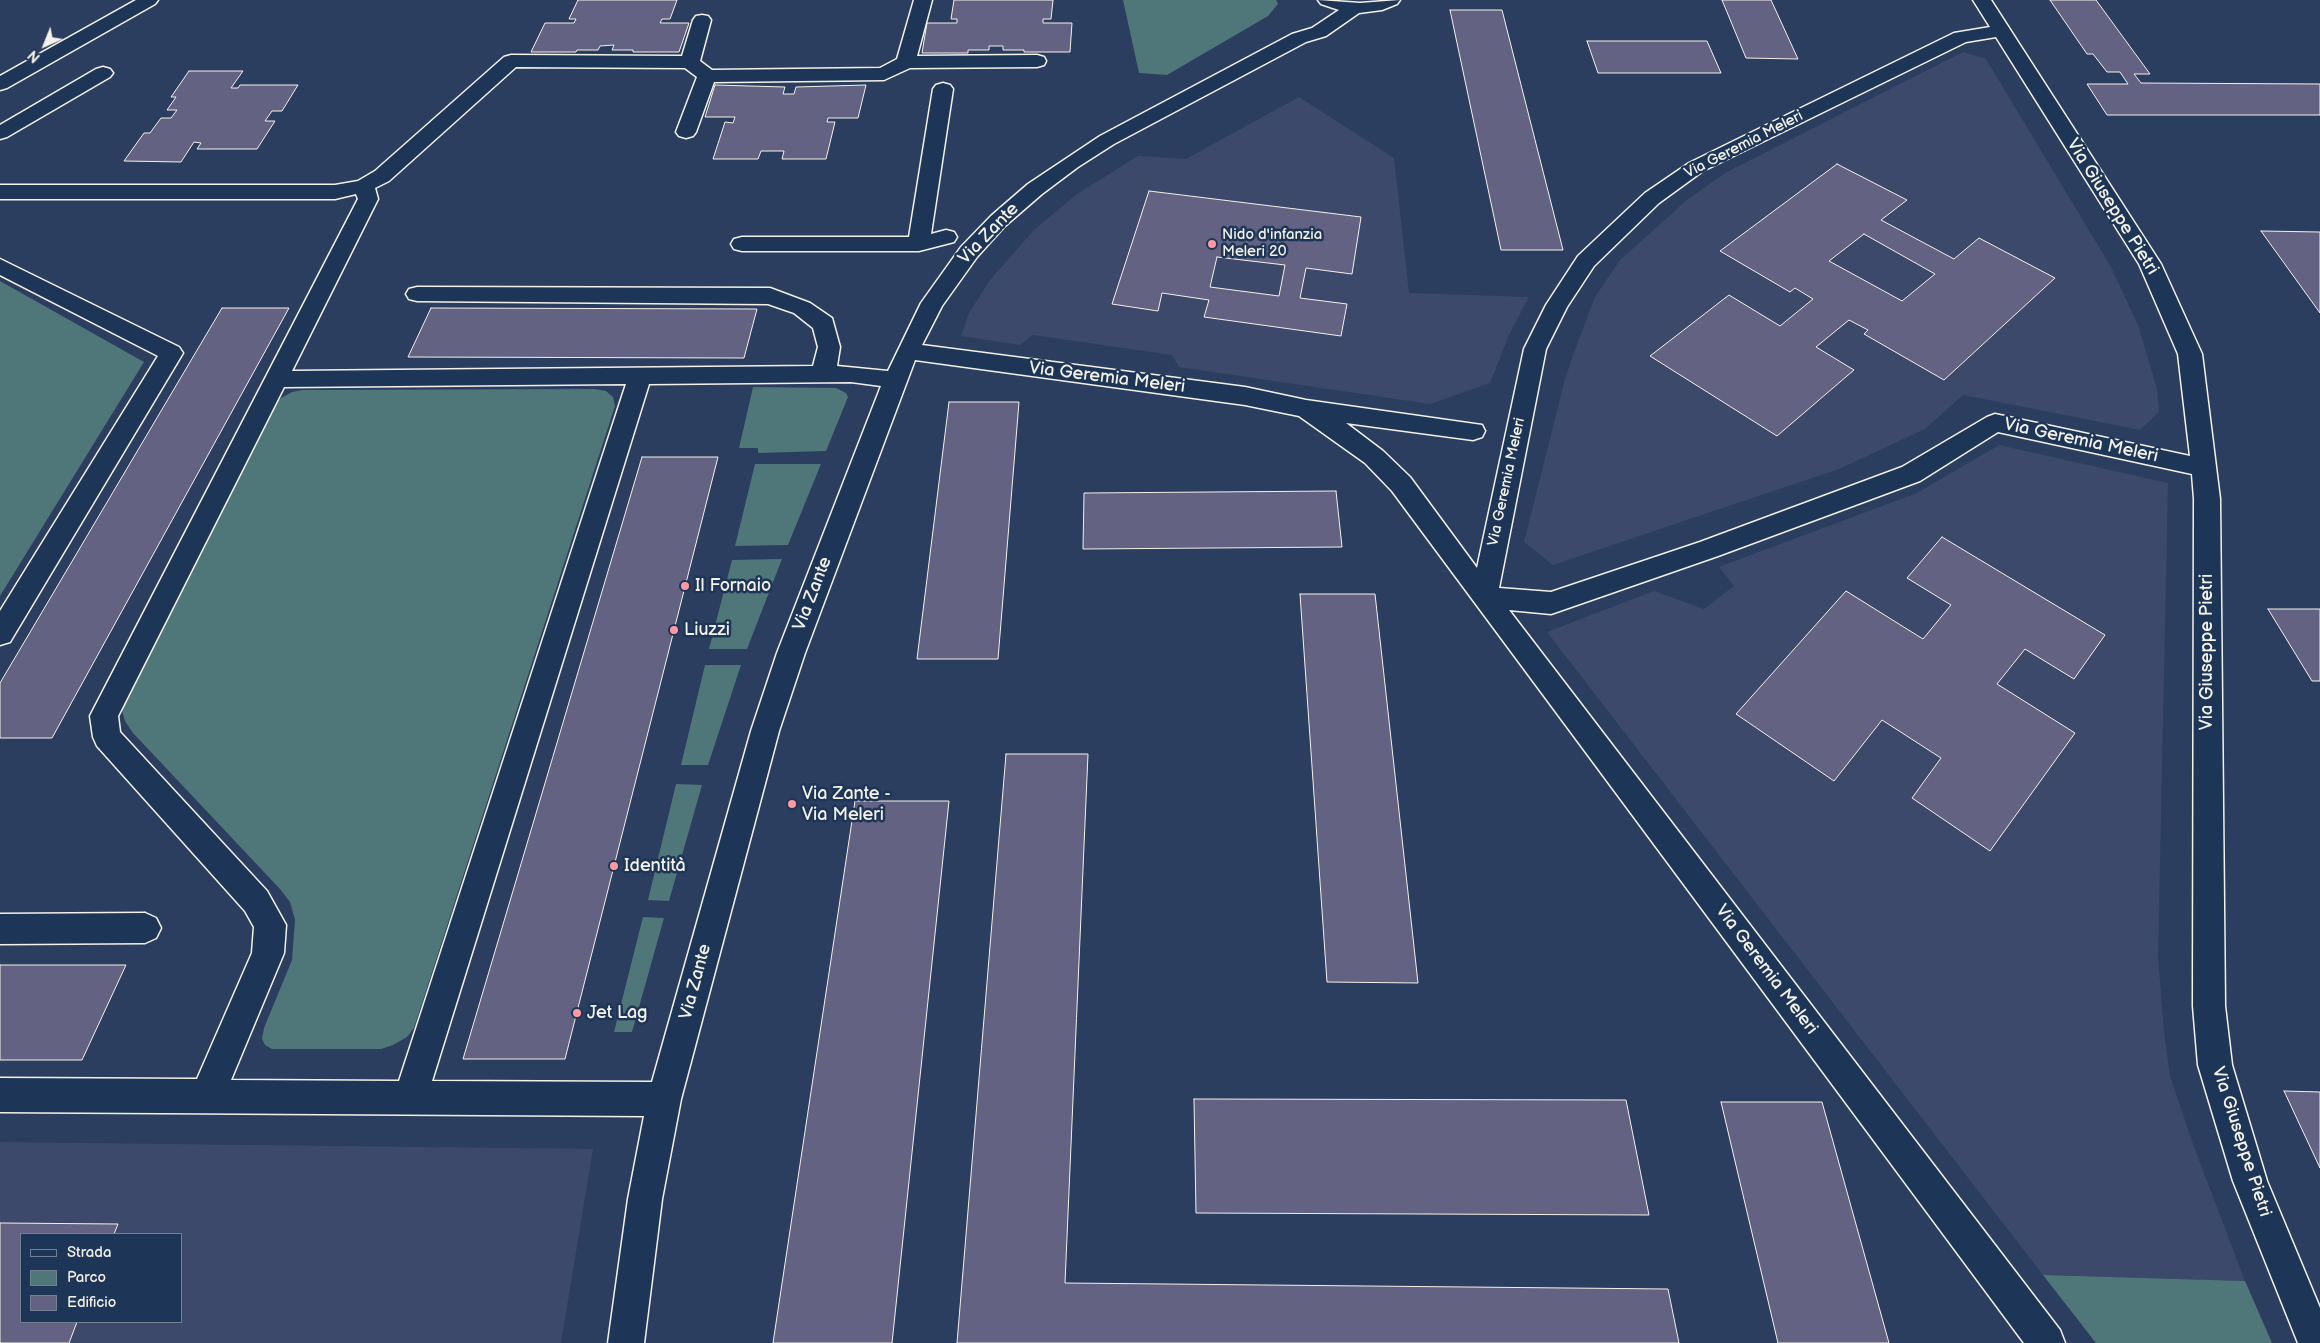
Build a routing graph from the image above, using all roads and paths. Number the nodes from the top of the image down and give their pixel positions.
1 (149, 0) edge
2 (922, 0) edge
3 (1326, 0) edge
4 (1391, 0) edge
5 (1982, 0) edge
6 (1355, 8) junction
7 (702, 20) dead end
8 (2001, 31) junction
9 (1299, 38) junction
10 (1037, 61) dead end
11 (690, 62) junction
12 (906, 62) junction
13 (103, 73) dead end
14 (707, 76) junction
15 (0, 84) edge
16 (943, 89) dead end
17 (686, 132) dead end
18 (0, 133) edge
19 (364, 186) junction
20 (0, 192) edge
21 (946, 237) dead end
22 (742, 244) dead end
23 (919, 244) junction
24 (0, 266) edge
25 (417, 294) dead end
26 (907, 351) junction
27 (823, 374) junction
28 (640, 376) junction
29 (278, 379) junction
30 (896, 380) junction
31 (1306, 409) junction
32 (1473, 431) dead end
33 (2205, 468) junction
34 (1484, 597) junction
35 (0, 634) edge
36 (145, 928) dead end
37 (0, 929) edge
38 (0, 1095) edge
39 (208, 1096) junction
40 (410, 1098) junction
41 (664, 1099) junction
42 (626, 1343) edge
43 (2047, 1343) edge
44 (2316, 1343) edge

1 - 15 street
2 - 12 street
3 - 6 street, Via Zante
3 - 9 street, Via Zante
4 - 6 street, Via Zante
5 - 8 street, Via Giuseppe Pietri
6 - 9 street, Via Zante
7 - 11 street
8 - 33 street, Via Giuseppe Pietri
8 - 34 street, Via Geremia Meleri
9 - 26 street, Via Zante
10 - 12 street
11 - 14 street
11 - 19 street
12 - 14 street
13 - 18 street
14 - 17 street
16 - 23 street
19 - 20 street
19 - 29 street
21 - 23 street
22 - 23 street
24 - 35 street
25 - 27 street
26 - 30 street, Via Zante
26 - 31 street, Via Geremia Meleri
27 - 28 street
27 - 30 street
28 - 29 street
28 - 40 street
29 - 39 street
30 - 41 street, Via Zante
31 - 32 street, Via Geremia Meleri
31 - 34 street, Via Geremia Meleri
33 - 34 street, Via Geremia Meleri
33 - 44 street, Via Giuseppe Pietri
34 - 43 street, Via Geremia Meleri
36 - 37 street
38 - 39 street
39 - 40 street
40 - 41 street
41 - 42 street, Via Zante

